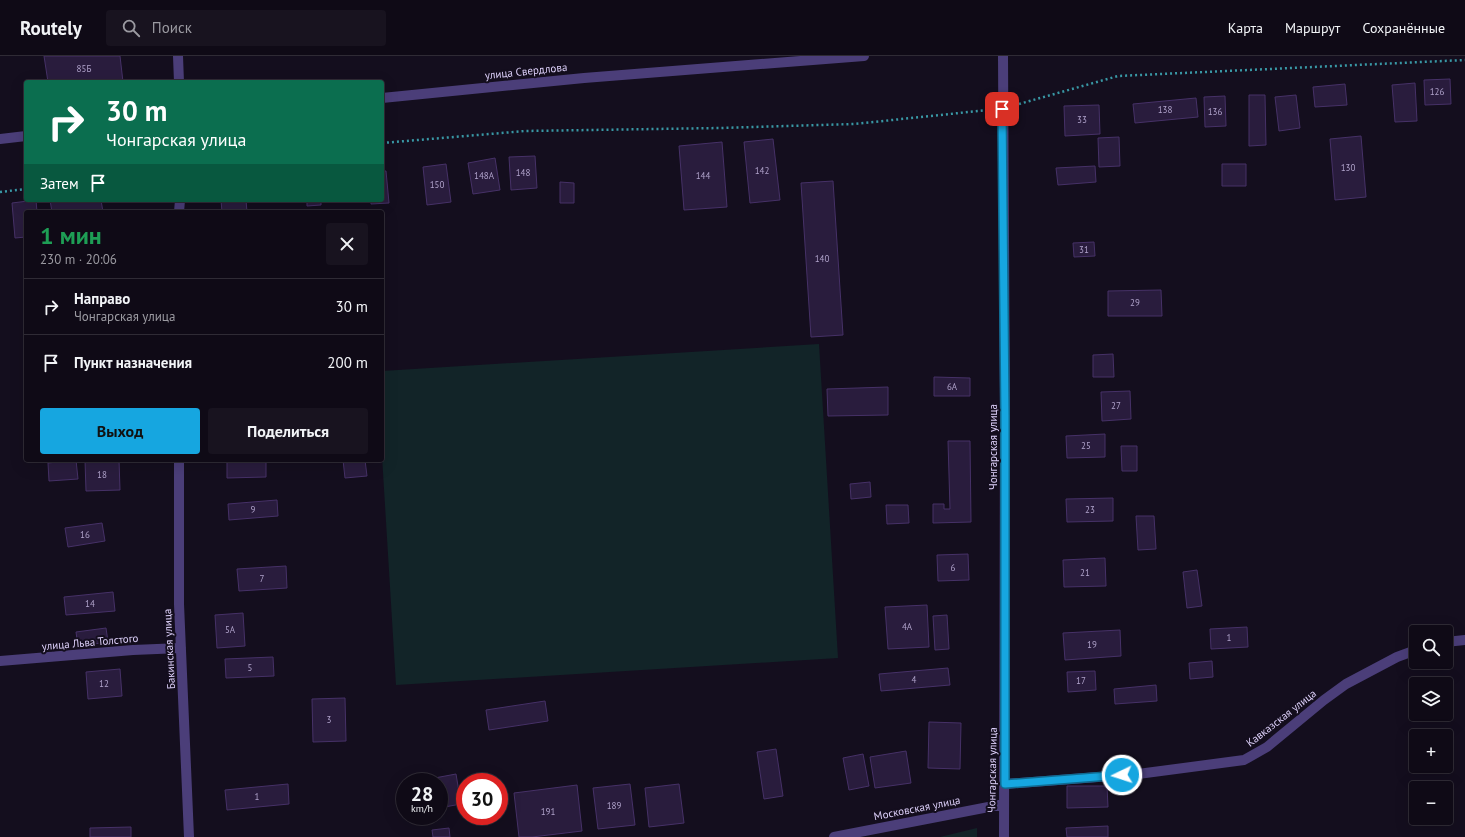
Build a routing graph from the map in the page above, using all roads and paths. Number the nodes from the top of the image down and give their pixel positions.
1 (178, 56) edge
2 (864, 56) edge
3 (1003, 56) edge
4 (1465, 60) edge
5 (178, 80) edge
6 (384, 98) edge
7 (1002, 109) junction
8 (24, 136) edge
9 (0, 139) edge
10 (384, 143) edge
11 (24, 189) edge
12 (0, 192) edge
13 (179, 462) edge
14 (1465, 640) edge
15 (1453, 641) edge
16 (181, 648) junction
17 (1409, 653) edge
18 (0, 661) edge
19 (1005, 784) junction
20 (1004, 804) junction
21 (189, 837) edge
22 (834, 837) edge
23 (1004, 837) edge

1 - 5 street
2 - 6 street, улица Свердлова
3 - 7 street, Чонгарская улица
4 - 7 path
7 - 10 path
7 - 19 street, Чонгарская улица
8 - 9 street
11 - 12 path
13 - 16 street, Бакинская улица
14 - 15 street
16 - 18 street, улица Льва Толстого
16 - 21 street, Бакинская улица
17 - 19 street, Кавказская улица
19 - 20 street, Чонгарская улица
20 - 22 street, Московская улица
20 - 23 street, Чонгарская улица

